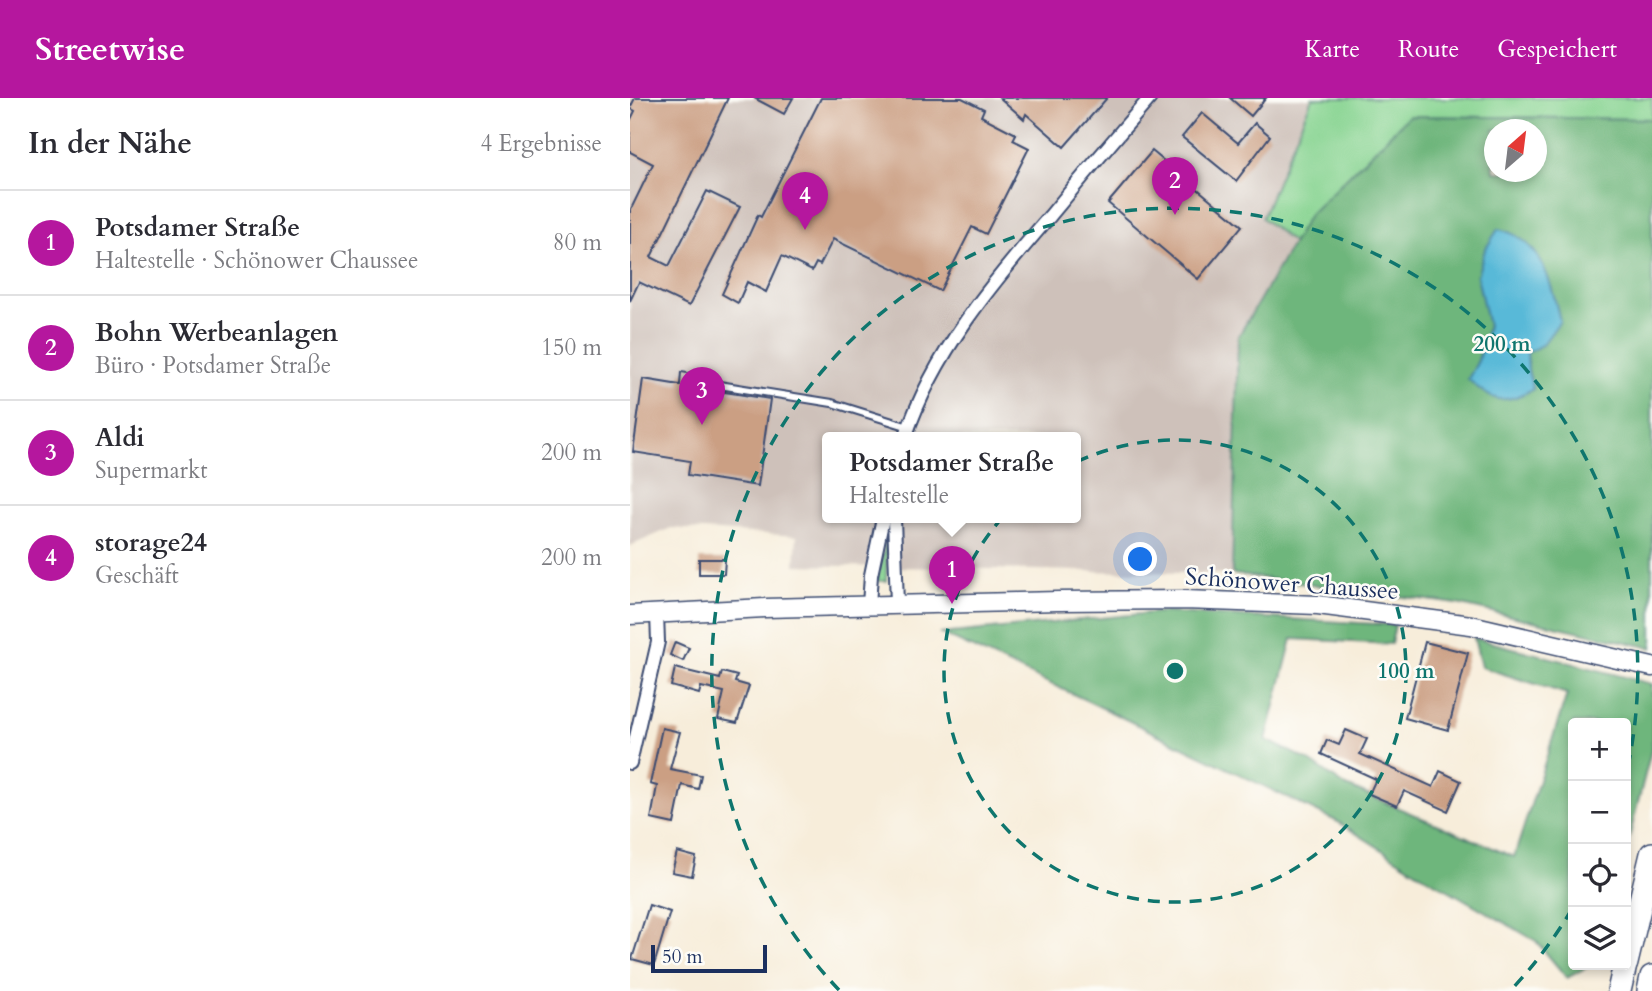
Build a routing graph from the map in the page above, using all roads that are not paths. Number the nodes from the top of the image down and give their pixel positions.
1 (1150, 98) edge
2 (713, 384) dead end
3 (904, 432) edge
4 (907, 432) edge
5 (882, 523) edge
6 (894, 523) edge
7 (897, 604) junction
8 (869, 605) junction
9 (657, 614) junction
10 (630, 615) edge
11 (1652, 667) edge
12 (630, 763) edge
13 (1652, 854) edge
14 (1631, 943) edge
15 (1624, 970) edge
16 (1652, 977) edge
17 (1619, 991) edge
18 (1648, 991) edge

1 - 4 street
2 - 3 lane
5 - 8 street
6 - 7 street
7 - 8 main road, Schönower Chaussee
7 - 11 main road, Schönower Chaussee
8 - 9 main road, Schönower Chaussee
9 - 10 main road, Schönower Chaussee
9 - 12 street
13 - 14 highway
15 - 17 highway
16 - 18 highway

